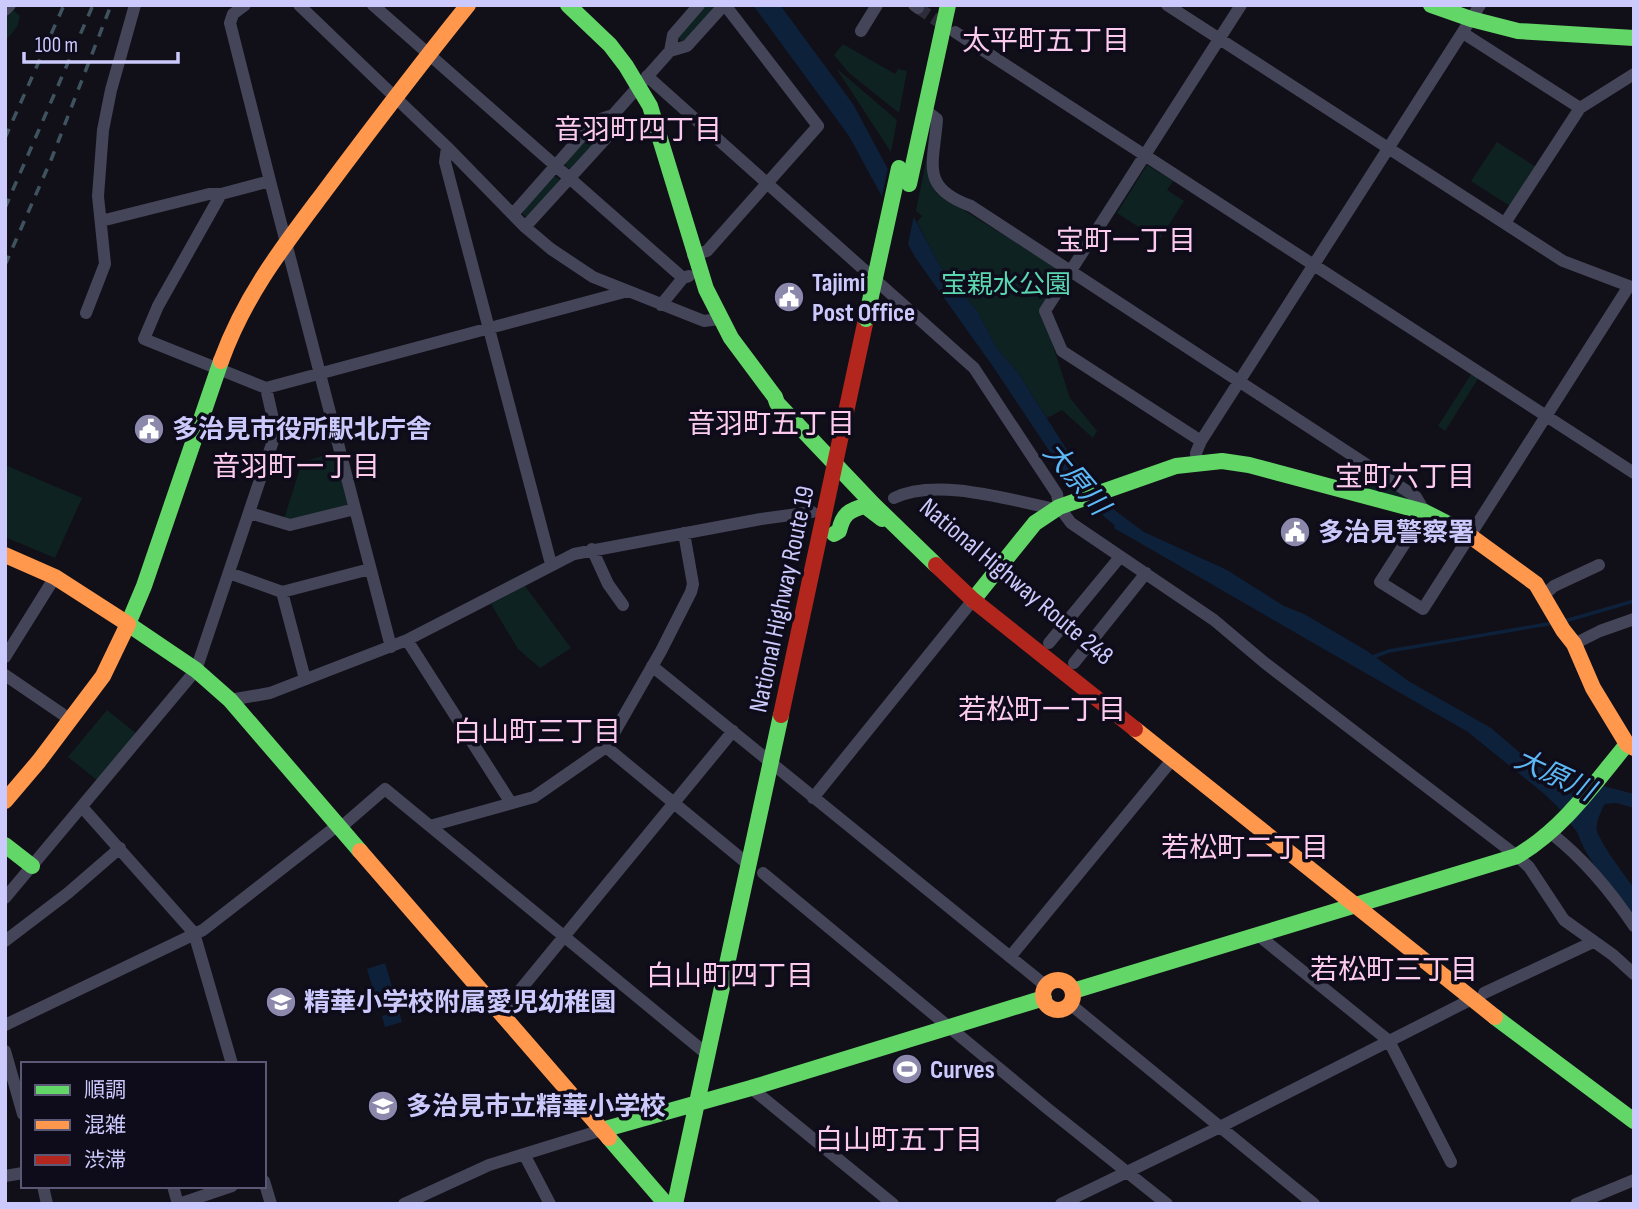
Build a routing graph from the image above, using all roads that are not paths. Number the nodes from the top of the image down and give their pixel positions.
1 (10, 5) edge
2 (135, 5) edge
3 (244, 5) edge
4 (299, 5) edge
5 (373, 5) edge
6 (468, 5) edge
7 (568, 5) edge
8 (699, 5) edge
9 (724, 5) edge
10 (877, 5) edge
11 (948, 5) edge
12 (1167, 5) edge
13 (1241, 5) edge
14 (1431, 5) edge
15 (922, 6) edge
16 (5, 10) edge
17 (1471, 19) edge
18 (860, 31) dead end
19 (955, 32) tunnel mouth
20 (1634, 38) edge
21 (1219, 39) junction
22 (670, 51) junction
23 (428, 54) junction
24 (1634, 74) edge
25 (643, 82) junction
26 (394, 97) junction
27 (1580, 108) junction
28 (925, 110) junction
29 (613, 115) junction
30 (447, 148) junction
31 (1389, 148) junction
32 (1144, 156) junction
33 (556, 166) junction
34 (570, 178) junction
35 (270, 181) junction
36 (768, 184) junction
37 (221, 194) junction
38 (513, 214) junction
39 (101, 221) junction
40 (1505, 223) junction
41 (525, 227) junction
42 (286, 242) junction
43 (694, 255) junction
44 (1314, 265) junction
45 (1070, 272) junction
46 (691, 275) junction
47 (1631, 286) edge
48 (628, 291) junction
49 (661, 305) junction
50 (86, 313) dead end
51 (719, 319) junction
52 (873, 320) junction
53 (489, 329) junction
54 (218, 369) junction
55 (321, 373) junction
56 (1239, 382) junction
57 (266, 388) junction
58 (1546, 414) junction
59 (1201, 441) junction
60 (1197, 463) junction
61 (842, 465) junction
62 (1634, 472) edge
63 (894, 498) dead end
64 (1061, 507) junction
65 (355, 509) junction
66 (812, 512) dead end
67 (1425, 512) junction
68 (250, 513) junction
69 (684, 533) junction
70 (834, 534) junction
71 (1469, 535) junction
72 (592, 549) junction
73 (5, 555) edge
74 (1120, 556) junction
75 (926, 558) junction
76 (551, 564) junction
77 (1599, 565) dead end
78 (370, 569) junction
79 (229, 573) junction
80 (1146, 573) junction
81 (55, 577) junction
82 (282, 592) junction
83 (977, 594) junction
84 (1544, 595) junction
85 (623, 606) dead end
86 (1634, 619) edge
87 (128, 624) junction
88 (407, 640) junction
89 (1049, 643) junction
90 (1574, 644) junction
91 (391, 647) junction
92 (5, 657) edge
93 (1074, 663) junction
94 (653, 666) junction
95 (196, 670) junction
96 (5, 675) edge
97 (305, 679) junction
98 (230, 701) junction
99 (71, 720) junction
100 (733, 731) junction
101 (1631, 746) edge
102 (606, 747) junction
103 (1171, 760) junction
104 (778, 769) junction
105 (813, 798) junction
106 (5, 801) edge
107 (511, 803) junction
108 (674, 803) junction
109 (82, 807) junction
110 (339, 826) junction
111 (430, 826) junction
112 (1554, 831) junction
113 (5, 845) edge
114 (120, 848) junction
115 (1517, 856) junction
116 (32, 866) junction
117 (756, 869) junction
118 (5, 898) edge
119 (1363, 904) junction
120 (1634, 926) edge
121 (194, 933) junction
122 (1258, 935) junction
123 (565, 937) junction
124 (5, 941) edge
125 (1593, 942) junction
126 (1010, 957) junction
127 (1634, 974) edge
128 (1045, 992) junction
129 (1478, 996) junction
130 (1071, 997) junction
131 (502, 1012) junction
132 (5, 1025) edge
133 (951, 1026) junction
134 (729, 1031) dead end
135 (1389, 1041) junction
136 (5, 1051) edge
137 (708, 1055) junction
138 (231, 1062) edge
139 (751, 1087) junction
140 (1634, 1102) edge
141 (710, 1103) junction
142 (21, 1107) edge
143 (1634, 1121) edge
144 (1220, 1127) junction
145 (602, 1130) junction
146 (524, 1154) junction
147 (1451, 1162) dead end
148 (1128, 1170) junction
149 (1634, 1180) edge
150 (226, 1188) edge
151 (1603, 1199) edge
152 (665, 1203) edge
153 (179, 1204) edge
154 (404, 1204) edge
155 (550, 1204) edge
156 (691, 1204) edge
157 (893, 1204) edge
158 (1061, 1204) edge
159 (1167, 1204) edge
160 (1314, 1204) edge
161 (1576, 1204) edge

1 - 16 street
2 - 39 street
3 - 35 street
4 - 26 street
5 - 23 street
6 - 23 main road
7 - 25 main road, National Highway Route 248
8 - 22 street
9 - 22 street
9 - 36 street
10 - 18 street
11 - 28 main road, National Highway Route 19
12 - 21 street
13 - 21 street
14 - 17 main road
15 - 52 main road, National Highway Route 19, bridge
17 - 20 main road
17 - 27 street
17 - 31 street
19 - 32 street
21 - 31 street
21 - 32 street
22 - 25 street
23 - 26 main road
23 - 33 street
24 - 27 street
25 - 29 street
25 - 36 street
25 - 43 main road, National Highway Route 248
26 - 30 street
26 - 42 main road
27 - 40 street
28 - 45 street
28 - 52 main road, National Highway Route 19
29 - 33 street
29 - 34 street
30 - 38 street
30 - 53 street
31 - 40 street
31 - 44 street
32 - 44 street
32 - 45 street
33 - 34 street
33 - 38 street
34 - 41 street
34 - 46 street
35 - 37 street
35 - 42 street
36 - 43 street
36 - 64 street
37 - 39 street
37 - 54 street
38 - 41 street
39 - 50 street
40 - 47 street
41 - 48 street
42 - 54 main road
42 - 55 street
43 - 46 main road, National Highway Route 248
44 - 56 street
44 - 58 street
45 - 56 street
45 - 59 street
46 - 49 street
46 - 51 main road, National Highway Route 248
47 - 58 street
48 - 49 street
48 - 53 street
49 - 51 street
51 - 61 main road, National Highway Route 248
52 - 61 main road, National Highway Route 19
53 - 55 street
53 - 76 street
54 - 57 street
54 - 87 main road
55 - 57 street
55 - 65 street
56 - 59 street
56 - 67 street
57 - 68 street
58 - 62 street
58 - 71 street
59 - 60 street
60 - 64 main road
60 - 67 main road
61 - 70 main road, National Highway Route 19
61 - 75 main road, National Highway Route 248
61 - 83 main road, National Highway Route 248
61 - 104 main road, National Highway Route 19
63 - 64 street
64 - 74 street
64 - 83 main road
65 - 68 street
65 - 78 street
66 - 69 street
67 - 71 main road
67 - 71 street
68 - 79 street
69 - 72 street
69 - 94 street
70 - 75 main road
70 - 104 main road, National Highway Route 19
71 - 84 main road
72 - 76 street
72 - 85 street
73 - 81 main road
74 - 80 street
74 - 89 street
75 - 83 main road, National Highway Route 248
76 - 88 street
77 - 84 street
78 - 82 street
78 - 91 street
79 - 82 street
79 - 95 street
80 - 93 street
80 - 115 street
81 - 87 main road
81 - 92 street
82 - 97 street
83 - 89 main road, National Highway Route 248
83 - 103 main road, National Highway Route 248
83 - 105 street
84 - 90 main road
86 - 90 street
87 - 95 main road
87 - 99 main road
88 - 91 street
88 - 107 street
89 - 93 main road, National Highway Route 248
90 - 101 main road
91 - 97 street
93 - 119 main road, National Highway Route 248
94 - 100 street
94 - 102 street
95 - 98 main road
95 - 109 street
96 - 99 street
97 - 98 street
98 - 110 main road
99 - 106 main road
100 - 104 street
100 - 108 street
101 - 112 main road
102 - 107 street
102 - 108 street
103 - 119 main road, National Highway Route 248
103 - 126 street
104 - 105 street
104 - 117 main road, National Highway Route 19
105 - 126 street
107 - 111 street
108 - 117 street
108 - 123 street
109 - 114 street
109 - 116 street
110 - 111 street
110 - 121 street
110 - 131 main road
111 - 123 street
112 - 115 main road
112 - 120 street
113 - 116 main road
114 - 121 street
114 - 124 street
115 - 119 main road
115 - 125 street
116 - 118 street
117 - 133 street
117 - 134 main road, National Highway Route 19
117 - 137 main road, National Highway Route 19
119 - 122 main road
119 - 129 main road, National Highway Route 248
121 - 132 street
121 - 138 street
122 - 130 main road
122 - 135 street
123 - 131 street
123 - 137 street
125 - 127 street
125 - 129 street
126 - 128 street
128 - 130 main road
128 - 130 main road
128 - 133 main road
129 - 135 street
129 - 140 main road, National Highway Route 248
129 - 143 main road, National Highway Route 248
130 - 144 street
131 - 145 main road
133 - 139 main road
133 - 148 street
135 - 144 street
135 - 147 street
136 - 142 street
137 - 141 main road, National Highway Route 19
139 - 141 main road
139 - 157 street
141 - 145 main road
141 - 152 main road, National Highway Route 19
141 - 156 main road, National Highway Route 19
144 - 148 street
144 - 160 street
145 - 146 street
145 - 152 main road
146 - 154 street
146 - 155 street
148 - 158 street
148 - 159 street
149 - 151 street
150 - 153 street
151 - 161 street

